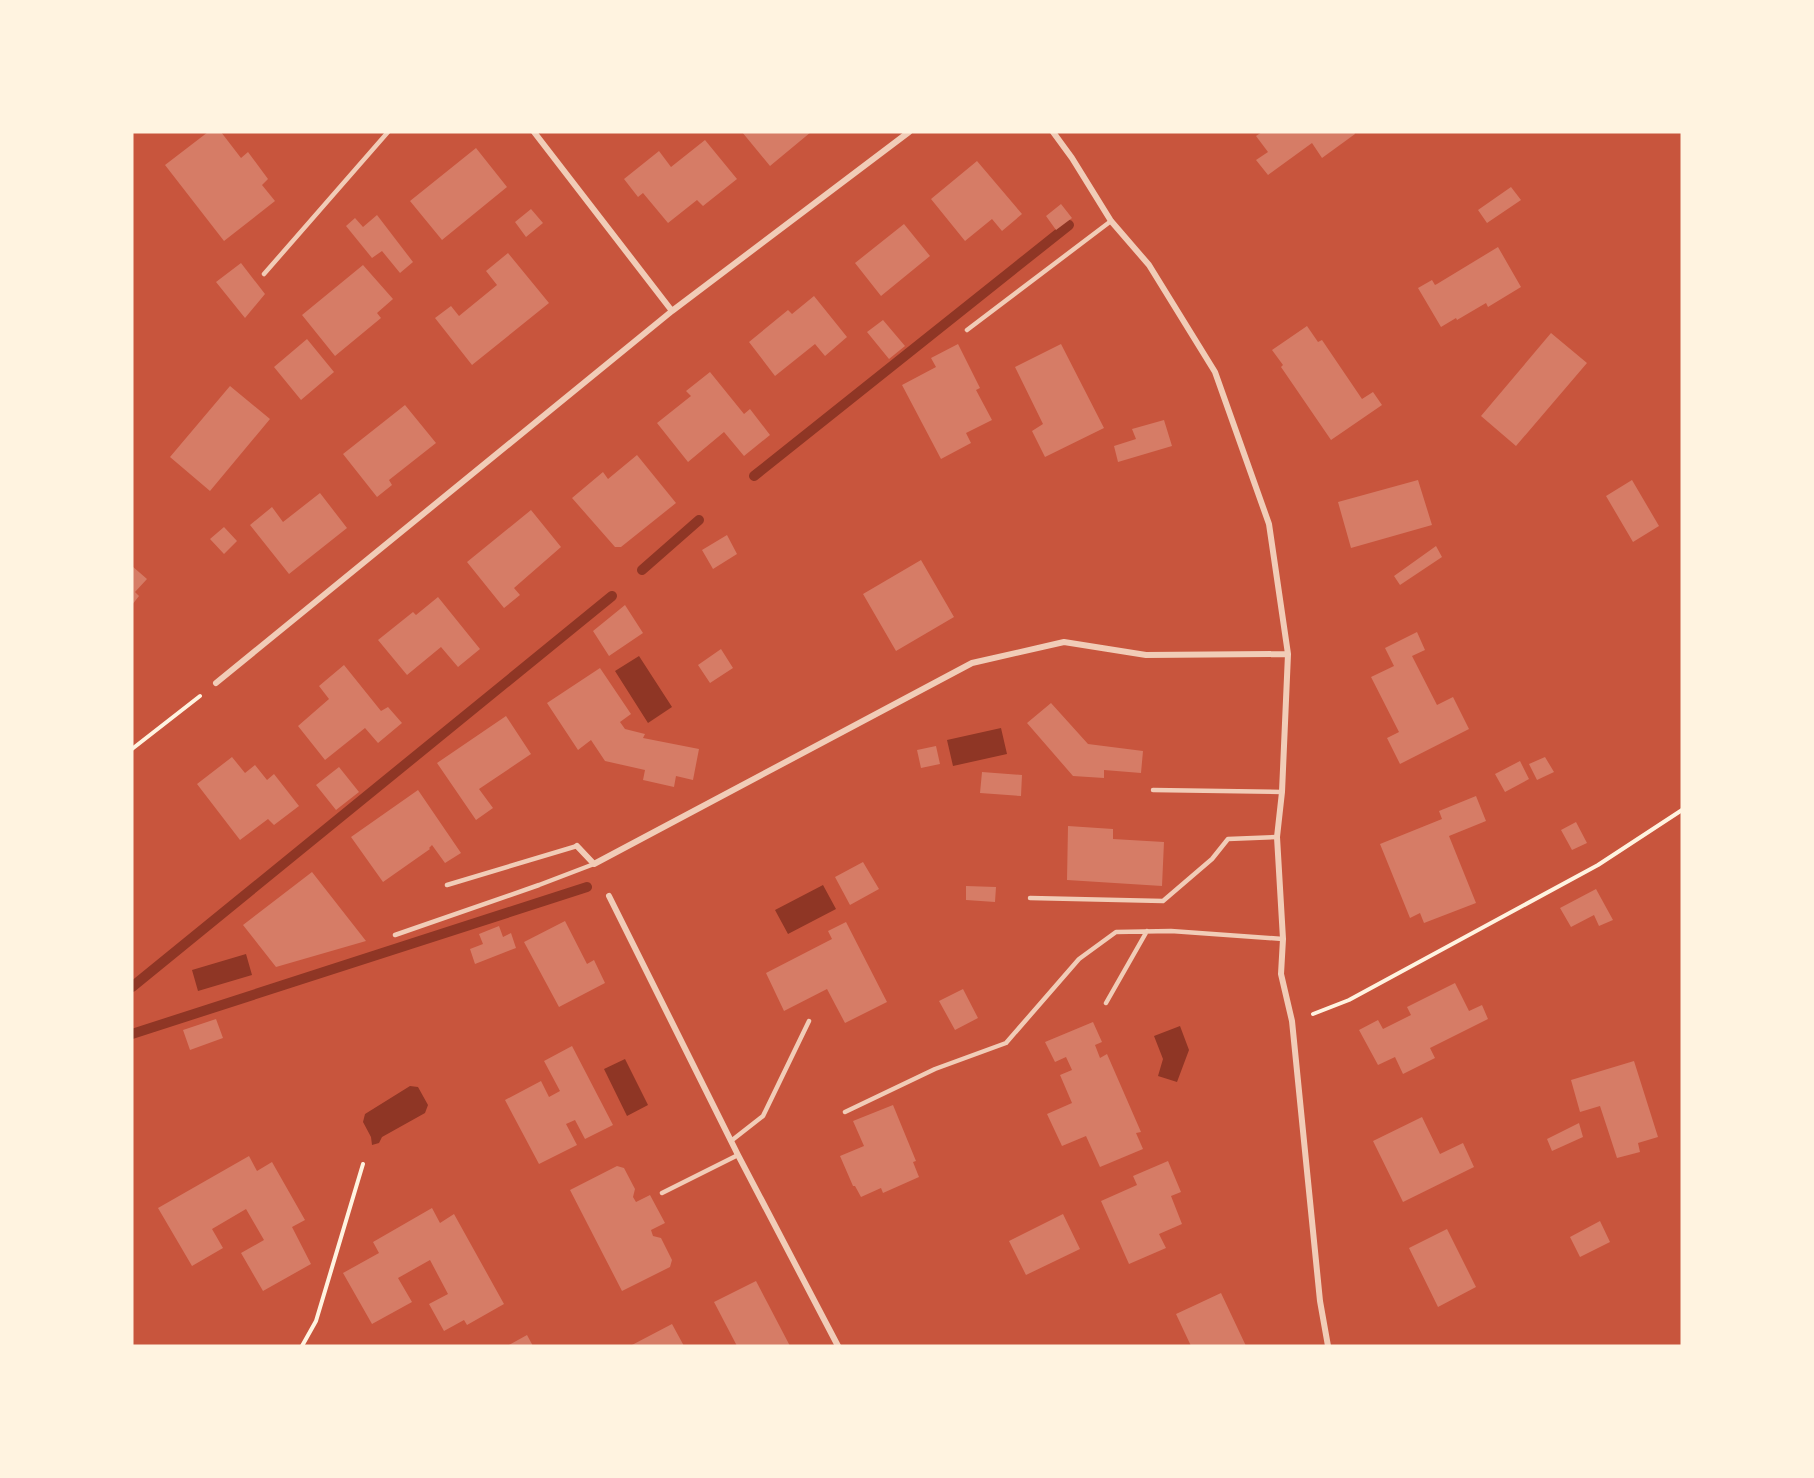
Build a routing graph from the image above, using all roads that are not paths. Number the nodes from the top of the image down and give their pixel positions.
1 (388, 132) edge
2 (534, 132) edge
3 (909, 132) edge
4 (1053, 132) edge
5 (1111, 220) junction
6 (264, 274) dead end
7 (672, 311) junction
8 (968, 330) dead end
9 (1288, 654) junction
10 (216, 683) road end
11 (1153, 790) dead end
12 (1282, 792) junction
13 (1277, 837) junction
14 (578, 846) joint
15 (594, 864) junction
16 (447, 885) dead end
17 (609, 896) dead end
18 (1030, 898) dead end
19 (1147, 931) junction
20 (395, 935) dead end
21 (1283, 939) junction
22 (1106, 1003) dead end
23 (809, 1021) dead end
24 (845, 1112) dead end
25 (731, 1141) junction
26 (738, 1155) junction
27 (662, 1193) dead end
28 (838, 1346) edge
29 (1328, 1346) edge

1 - 6 lane
2 - 7 street
3 - 7 street
4 - 5 street
5 - 8 lane
5 - 9 street
7 - 10 street
9 - 12 street
9 - 15 street
11 - 12 lane
12 - 13 street
13 - 18 lane
13 - 21 street
14 - 15 street
14 - 16 lane
15 - 20 lane
17 - 25 street
19 - 21 lane
19 - 22 lane
19 - 24 lane
21 - 29 street
23 - 25 lane
25 - 26 street
26 - 27 lane
26 - 28 street

